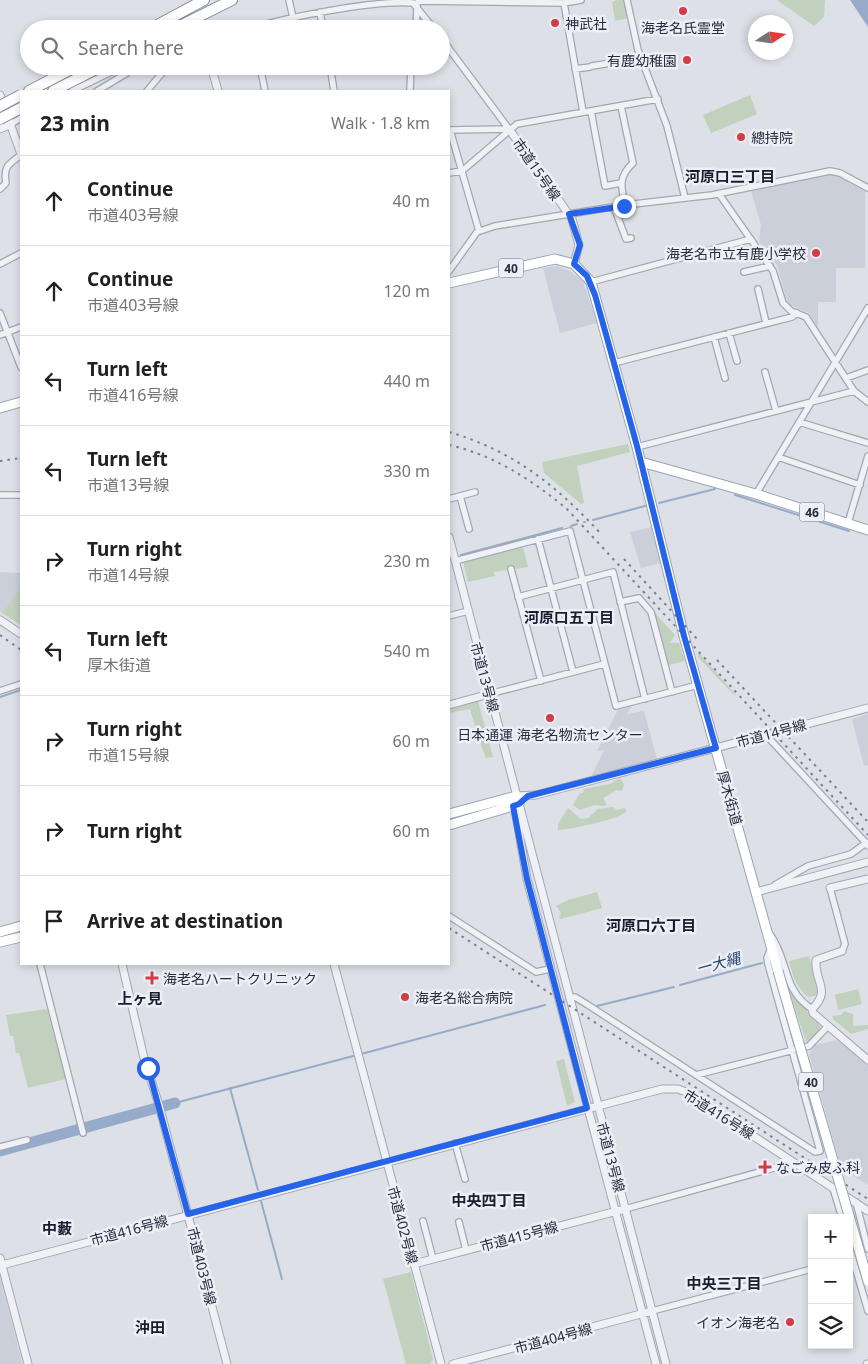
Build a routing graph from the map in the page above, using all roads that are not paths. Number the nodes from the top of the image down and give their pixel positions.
1 (204, 0) edge
2 (232, 0) edge
3 (290, 0) edge
4 (581, 0) edge
5 (627, 0) edge
6 (564, 4) junction
7 (416, 5) junction
8 (320, 12) junction
9 (293, 18) junction
10 (167, 20) edge
11 (192, 20) edge
12 (285, 20) edge
13 (321, 20) edge
14 (416, 20) edge
15 (427, 20) edge
16 (450, 50) edge
17 (642, 58) junction
18 (575, 69) junction
19 (60, 75) edge
20 (84, 75) edge
21 (106, 75) edge
22 (124, 75) edge
23 (160, 75) edge
24 (214, 75) edge
25 (262, 75) edge
26 (331, 75) edge
27 (411, 75) edge
28 (84, 85) junction
29 (31, 90) edge
30 (55, 90) edge
31 (74, 90) edge
32 (87, 90) edge
33 (99, 90) edge
34 (148, 90) edge
35 (218, 90) edge
36 (266, 90) edge
37 (334, 90) edge
38 (410, 90) edge
39 (0, 95) edge
40 (20, 96) edge
41 (658, 100) junction
42 (0, 106) edge
43 (621, 106) junction
44 (20, 109) edge
45 (591, 111) junction
46 (583, 112) junction
47 (0, 119) edge
48 (20, 119) edge
49 (10, 124) junction
50 (0, 129) edge
51 (510, 129) junction
52 (450, 130) edge
53 (450, 133) edge
54 (20, 152) edge
55 (20, 156) edge
56 (462, 171) junction
57 (450, 173) edge
58 (621, 183) junction
59 (868, 188) edge
60 (0, 189) edge
61 (718, 194) junction
62 (685, 198) junction
63 (624, 206) junction
64 (614, 207) junction
65 (569, 214) junction
66 (479, 231) junction
67 (625, 239) dead end
68 (751, 239) junction
69 (20, 254) edge
70 (0, 264) edge
71 (574, 264) junction
72 (770, 266) junction
73 (450, 270) edge
74 (748, 273) dead end
75 (591, 282) junction
76 (450, 283) edge
77 (761, 292) dead end
78 (868, 308) edge
79 (0, 313) edge
80 (796, 313) junction
81 (766, 323) junction
82 (20, 327) edge
83 (8, 332) junction
84 (729, 333) junction
85 (0, 335) edge
86 (714, 337) junction
87 (737, 361) dead end
88 (836, 361) junction
89 (614, 363) junction
90 (20, 364) edge
91 (868, 370) edge
92 (765, 372) dead end
93 (725, 378) dead end
94 (846, 378) junction
95 (854, 391) junction
96 (20, 402) edge
97 (811, 402) junction
98 (868, 402) edge
99 (0, 408) edge
100 (776, 411) junction
101 (799, 422) junction
102 (868, 443) edge
103 (637, 447) junction
104 (868, 456) edge
105 (778, 458) junction
106 (641, 462) junction
107 (860, 485) junction
108 (474, 492) dead end
109 (756, 494) junction
110 (0, 495) edge
111 (20, 495) edge
112 (460, 496) junction
113 (450, 499) edge
114 (848, 523) junction
115 (469, 529) dead end
116 (868, 530) edge
117 (538, 539) junction
118 (450, 541) edge
119 (454, 557) junction
120 (511, 569) dead end
121 (583, 580) junction
122 (551, 588) junction
123 (518, 597) junction
124 (620, 602) junction
125 (468, 611) junction
126 (450, 616) edge
127 (0, 620) edge
128 (20, 633) edge
129 (604, 664) junction
130 (573, 672) junction
131 (541, 681) junction
132 (20, 684) edge
133 (698, 685) junction
134 (0, 691) edge
135 (672, 692) junction
136 (489, 694) junction
137 (645, 698) junction
138 (450, 705) edge
139 (868, 708) edge
140 (766, 734) junction
141 (716, 748) junction
142 (516, 802) junction
143 (450, 814) edge
144 (450, 825) edge
145 (867, 844) edge
146 (868, 862) edge
147 (868, 879) edge
148 (771, 888) junction
149 (830, 888) joint
150 (756, 892) junction
151 (450, 917) edge
152 (20, 926) edge
153 (767, 931) junction
154 (0, 932) edge
155 (20, 937) edge
156 (0, 942) edge
157 (772, 947) junction
158 (842, 951) joint
159 (40, 965) edge
160 (122, 965) edge
161 (334, 965) edge
162 (550, 969) junction
163 (569, 998) junction
164 (812, 1009) junction
165 (828, 1026) junction
166 (791, 1051) junction
167 (868, 1060) edge
168 (696, 1075) junction
169 (598, 1105) junction
170 (587, 1108) junction
171 (82, 1130) dead end
172 (27, 1140) dead end
173 (455, 1143) junction
174 (0, 1147) edge
175 (787, 1158) junction
176 (386, 1161) junction
177 (465, 1179) dead end
178 (833, 1188) junction
179 (856, 1202) junction
180 (625, 1209) junction
181 (615, 1211) junction
182 (868, 1211) edge
183 (188, 1214) junction
184 (841, 1214) edge
185 (423, 1221) dead end
186 (459, 1222) dead end
187 (868, 1249) edge
188 (466, 1250) junction
189 (433, 1259) junction
190 (1, 1261) edge
191 (414, 1264) junction
192 (853, 1265) edge
193 (808, 1270) edge
194 (868, 1281) edge
195 (652, 1311) junction
196 (868, 1311) edge
197 (642, 1314) junction
198 (28, 1364) edge
199 (227, 1364) edge
200 (441, 1364) edge
201 (453, 1364) edge
202 (656, 1364) edge
203 (666, 1364) edge

1 - 10 highway
2 - 11 highway
3 - 9 street
4 - 6 street
5 - 17 street
6 - 7 street
6 - 18 street
7 - 8 street
7 - 14 street
7 - 15 street
8 - 9 street
8 - 13 street
9 - 12 street
16 - 51 street
17 - 18 street
17 - 41 street
18 - 46 street
19 - 29 highway
20 - 30 highway
21 - 28 street
22 - 33 street
23 - 34 street
24 - 35 street
25 - 36 street
26 - 37 street
27 - 38 street
28 - 31 street
28 - 32 street
39 - 49 street
40 - 42 highway, bridge
41 - 43 street
41 - 62 street
43 - 45 street
43 - 58 street
44 - 47 highway, bridge
45 - 46 street
45 - 58 street
46 - 51 street
48 - 49 street
49 - 50 street
49 - 54 street
51 - 52 street
51 - 56 street
51 - 65 street, 市道15号線
53 - 56 street
55 - 60 street
56 - 57 street
56 - 66 street
58 - 63 street
59 - 61 street
61 - 62 street
61 - 68 street
62 - 63 street
63 - 64 street
64 - 65 street
64 - 67 street
65 - 66 street
65 - 71 street, 市道15号線
66 - 73 street
68 - 72 street
68 - 75 street
69 - 70 street
71 - 75 main road, 厚木街道 / 40
71 - 76 main road, 40
72 - 74 street
72 - 80 street
75 - 89 main road, 厚木街道 / 40
77 - 81 street
78 - 88 street
79 - 83 street
80 - 81 street
80 - 88 street
81 - 84 street
82 - 83 street
83 - 85 street
83 - 90 street
84 - 86 street
84 - 87 street
86 - 89 street
86 - 93 street
88 - 94 street
88 - 97 street
89 - 103 main road, 厚木街道 / 40
91 - 94 street
92 - 100 street
94 - 95 street
95 - 97 street
95 - 98 street
96 - 99 main road
97 - 100 street
97 - 101 street
100 - 103 street
101 - 102 street
101 - 105 street
103 - 106 main road, 厚木街道 / 40
104 - 107 street
105 - 107 street
105 - 109 street
106 - 109 main road, 46
106 - 133 main road, 厚木街道 / 40
107 - 114 street
108 - 112 street
109 - 114 main road, 46
110 - 111 street
112 - 113 street
112 - 115 street
114 - 116 main road, 46
117 - 119 street
117 - 121 street
117 - 122 street
118 - 119 street, 市道13号線
119 - 125 street, 市道13号線
120 - 123 street
121 - 122 street
121 - 124 street
121 - 129 street
122 - 123 street
122 - 130 street
123 - 131 street
124 - 135 street
124 - 137 street
125 - 126 street
125 - 136 street, 市道13号線
127 - 128 street
129 - 130 street
129 - 137 street
130 - 131 street
131 - 136 street
132 - 134 street
133 - 135 street
133 - 141 main road, 厚木街道 / 40
135 - 137 street
136 - 138 street
136 - 142 street, 市道13号線
139 - 140 street, 市道14号線
140 - 141 street, 市道14号線
140 - 145 street
141 - 142 street, 市道14号線
141 - 150 main road, 厚木街道 / 40
142 - 143 main road
142 - 144 main road
142 - 162 street, 市道13号線
142 - 163 street, 市道13号線
145 - 148 street
146 - 148 street
147 - 149 street
148 - 150 street
149 - 158 street
150 - 153 main road, 厚木街道 / 40
151 - 162 street
152 - 154 main road
153 - 157 main road, 厚木街道 / 40
153 - 164 street
155 - 156 main road
157 - 166 street
157 - 194 main road, 厚木街道 / 40, bridge
158 - 164 street
159 - 171 street
160 - 183 street, 市道403号線
161 - 176 street, 市道402号線
162 - 170 street, 市道13号線
163 - 168 street
163 - 169 street, 市道13号線
164 - 165 street
165 - 166 street
165 - 167 street
166 - 168 street
166 - 168 street
169 - 170 street, 市道416号線
169 - 175 street, 市道416号線
169 - 180 street, 市道13号線
170 - 173 street, 市道416号線
170 - 181 street, 市道13号線
172 - 174 street
173 - 176 street, 市道416号線
173 - 177 street
175 - 178 street, 市道416号線
175 - 180 street
176 - 183 street, 市道416号線
176 - 191 street, 市道402号線
178 - 179 street, 市道416号線
178 - 184 street
179 - 182 street, 市道416号線
179 - 187 street
180 - 181 street, 市道415号線
180 - 195 street, 市道13号線
181 - 188 street, 市道415号線
181 - 197 street, 市道13号線
183 - 190 street, 市道416号線
183 - 199 street, 市道403号線
185 - 189 street
186 - 188 street
188 - 189 street, 市道415号線
189 - 191 street, 市道415号線
190 - 198 street
191 - 200 street, 市道402号線
192 - 196 street
193 - 195 street
195 - 197 street, 市道404号線
195 - 203 street, 市道13号線
197 - 201 street, 市道404号線
197 - 202 street, 市道13号線

